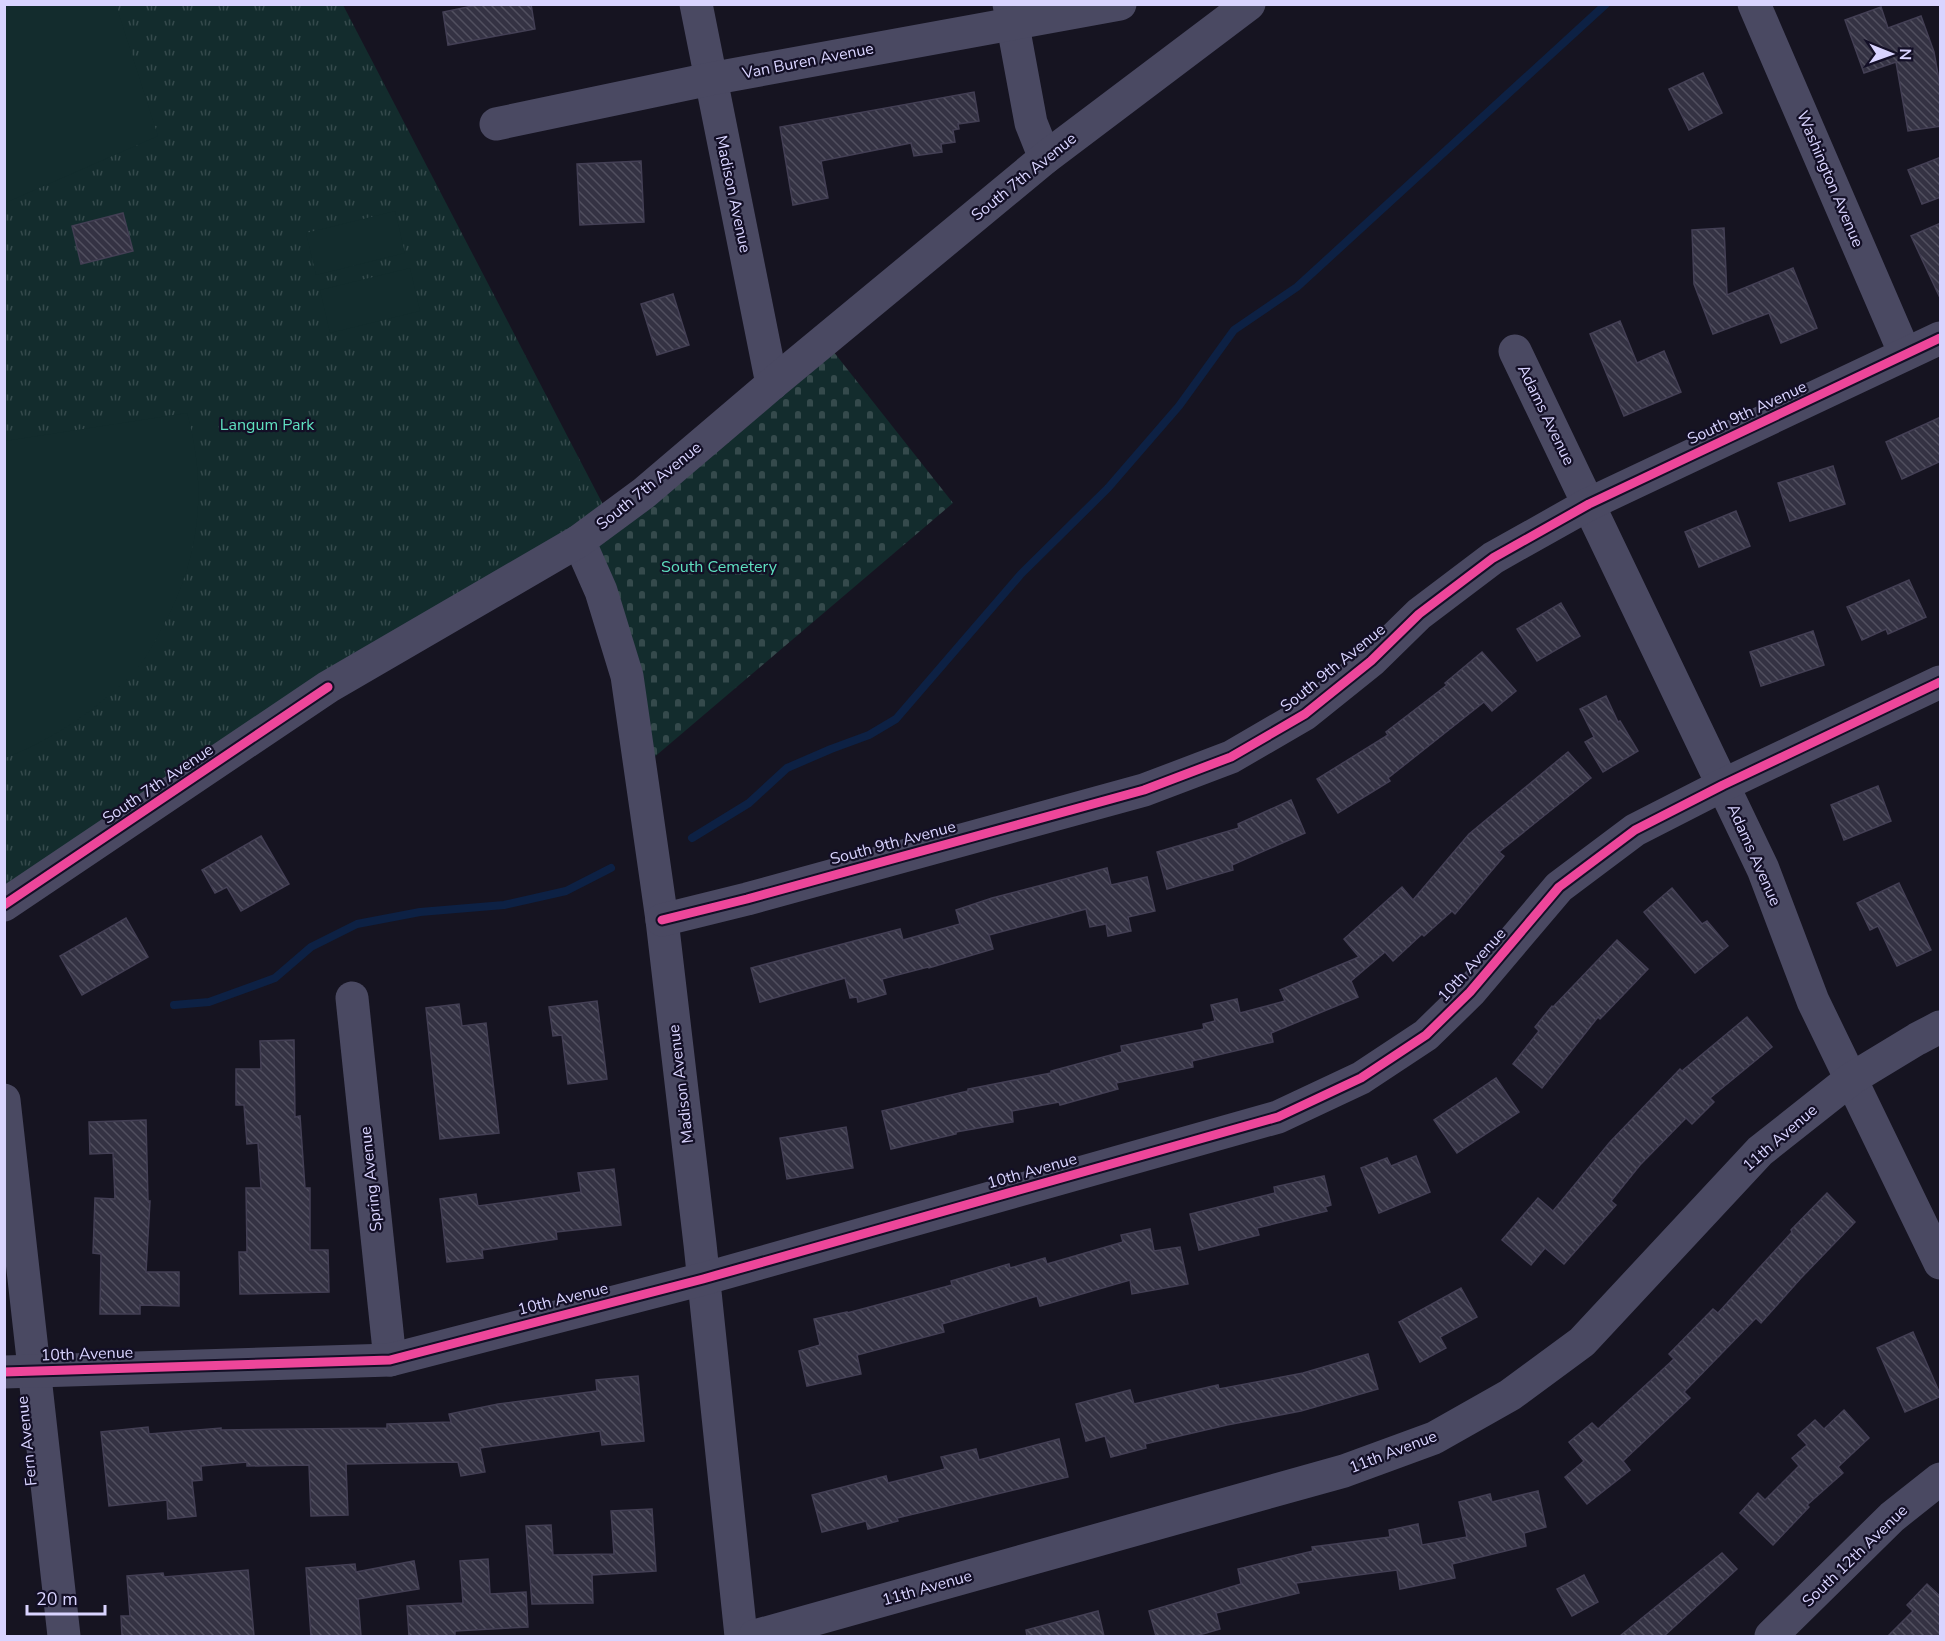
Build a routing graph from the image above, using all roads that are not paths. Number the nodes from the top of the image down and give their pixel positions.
1 (696, 4) edge
2 (1120, 4) edge
3 (1249, 4) edge
4 (1754, 4) edge
5 (1011, 14) edge
6 (710, 80) junction
7 (496, 124) dead end
8 (1046, 158) junction
9 (1941, 338) edge
10 (1515, 351) dead end
11 (1905, 354) junction
12 (772, 384) junction
13 (1590, 504) junction
14 (579, 541) junction
15 (1941, 682) edge
16 (1723, 784) junction
17 (4, 905) edge
18 (662, 920) junction
19 (352, 998) dead end
20 (1941, 1027) edge
21 (1851, 1079) junction
22 (4, 1100) edge
23 (1941, 1263) edge
24 (703, 1279) junction
25 (390, 1360) junction
26 (19, 1371) edge
27 (1941, 1479) edge
28 (64, 1636) edge
29 (741, 1636) edge
30 (755, 1636) edge
31 (1771, 1636) edge

1 - 6 street, Madison Avenue
2 - 5 street, Van Buren Avenue
3 - 8 street, South 7th Avenue
4 - 11 street, Washington Avenue
5 - 6 street, Van Buren Avenue
5 - 8 street
6 - 7 street, Van Buren Avenue
6 - 12 street, Madison Avenue
8 - 12 street, South 7th Avenue
9 - 11 street, South 9th Avenue
10 - 13 street, Adams Avenue
11 - 13 street, South 9th Avenue
12 - 14 street, South 7th Avenue
13 - 16 street, Adams Avenue
13 - 18 street, South 9th Avenue
14 - 17 street, South 7th Avenue
14 - 18 street, Madison Avenue
15 - 16 street, 10th Avenue
16 - 21 street, Adams Avenue
16 - 24 street, 10th Avenue
18 - 24 street, Madison Avenue
19 - 25 street, Spring Avenue
20 - 21 street, 11th Avenue
21 - 23 street, Adams Avenue
21 - 30 street, 11th Avenue
22 - 26 street, Fern Avenue
24 - 25 street, 10th Avenue
24 - 29 street, Madison Avenue
25 - 26 street, 10th Avenue
26 - 28 street, Fern Avenue
27 - 31 street, South 12th Avenue

